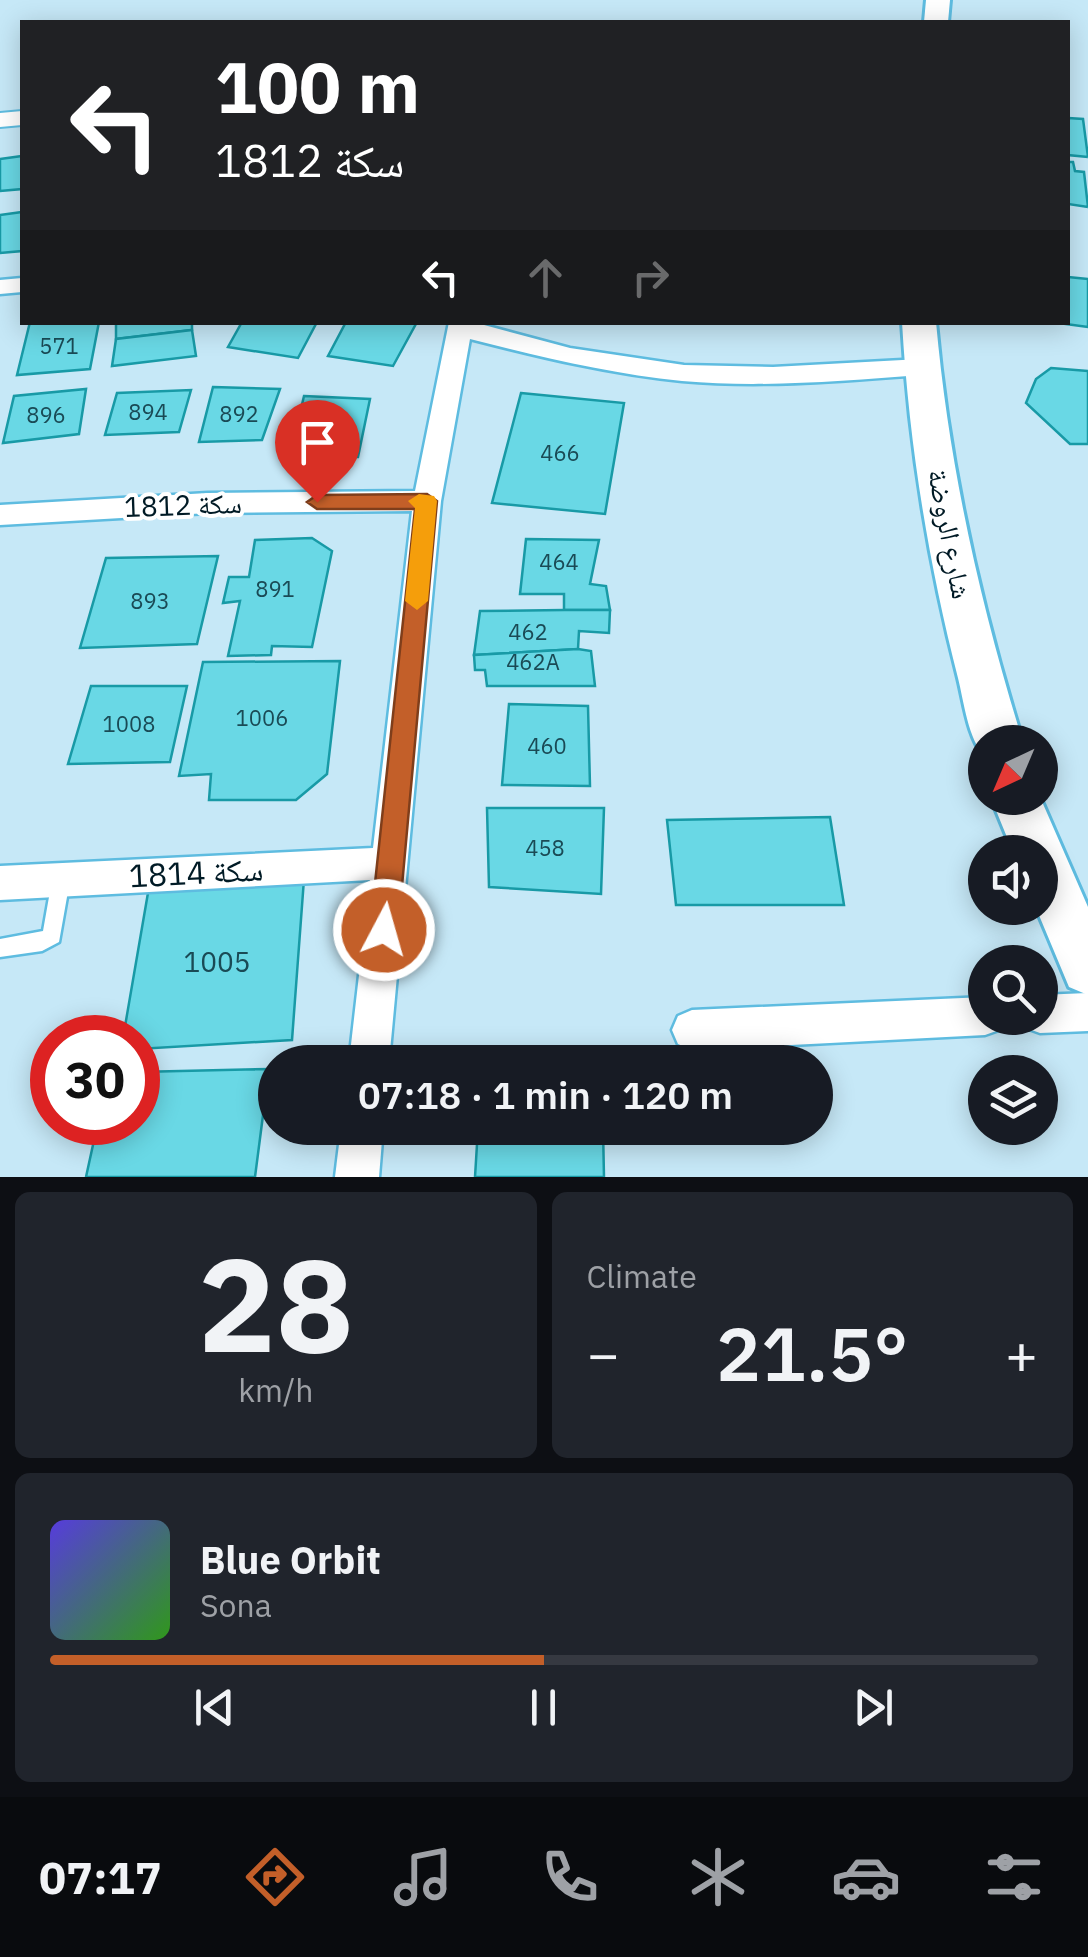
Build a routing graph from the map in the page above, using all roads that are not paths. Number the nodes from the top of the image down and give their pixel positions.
1 (919, 325) edge
2 (460, 326) edge
3 (921, 366) junction
4 (427, 501) junction
5 (0, 514) edge
6 (994, 725) edge
7 (391, 864) junction
8 (61, 880) junction
9 (0, 883) edge
10 (1058, 899) edge
11 (0, 948) edge
12 (1088, 969) edge
13 (1088, 1012) edge
14 (1058, 1013) edge
15 (968, 1017) edge
16 (692, 1030) dead end
17 (371, 1045) edge
18 (360, 1145) edge
19 (356, 1177) edge

1 - 3 main road, شارع الروضة
2 - 3 street
2 - 4 street
3 - 6 main road, شارع الروضة
4 - 5 street, سكة 1812
4 - 7 street
7 - 8 street, سكة 1814
7 - 17 street
8 - 9 street, سكة 1814
8 - 11 lane
10 - 12 main road
13 - 14 street
15 - 16 street
18 - 19 street

